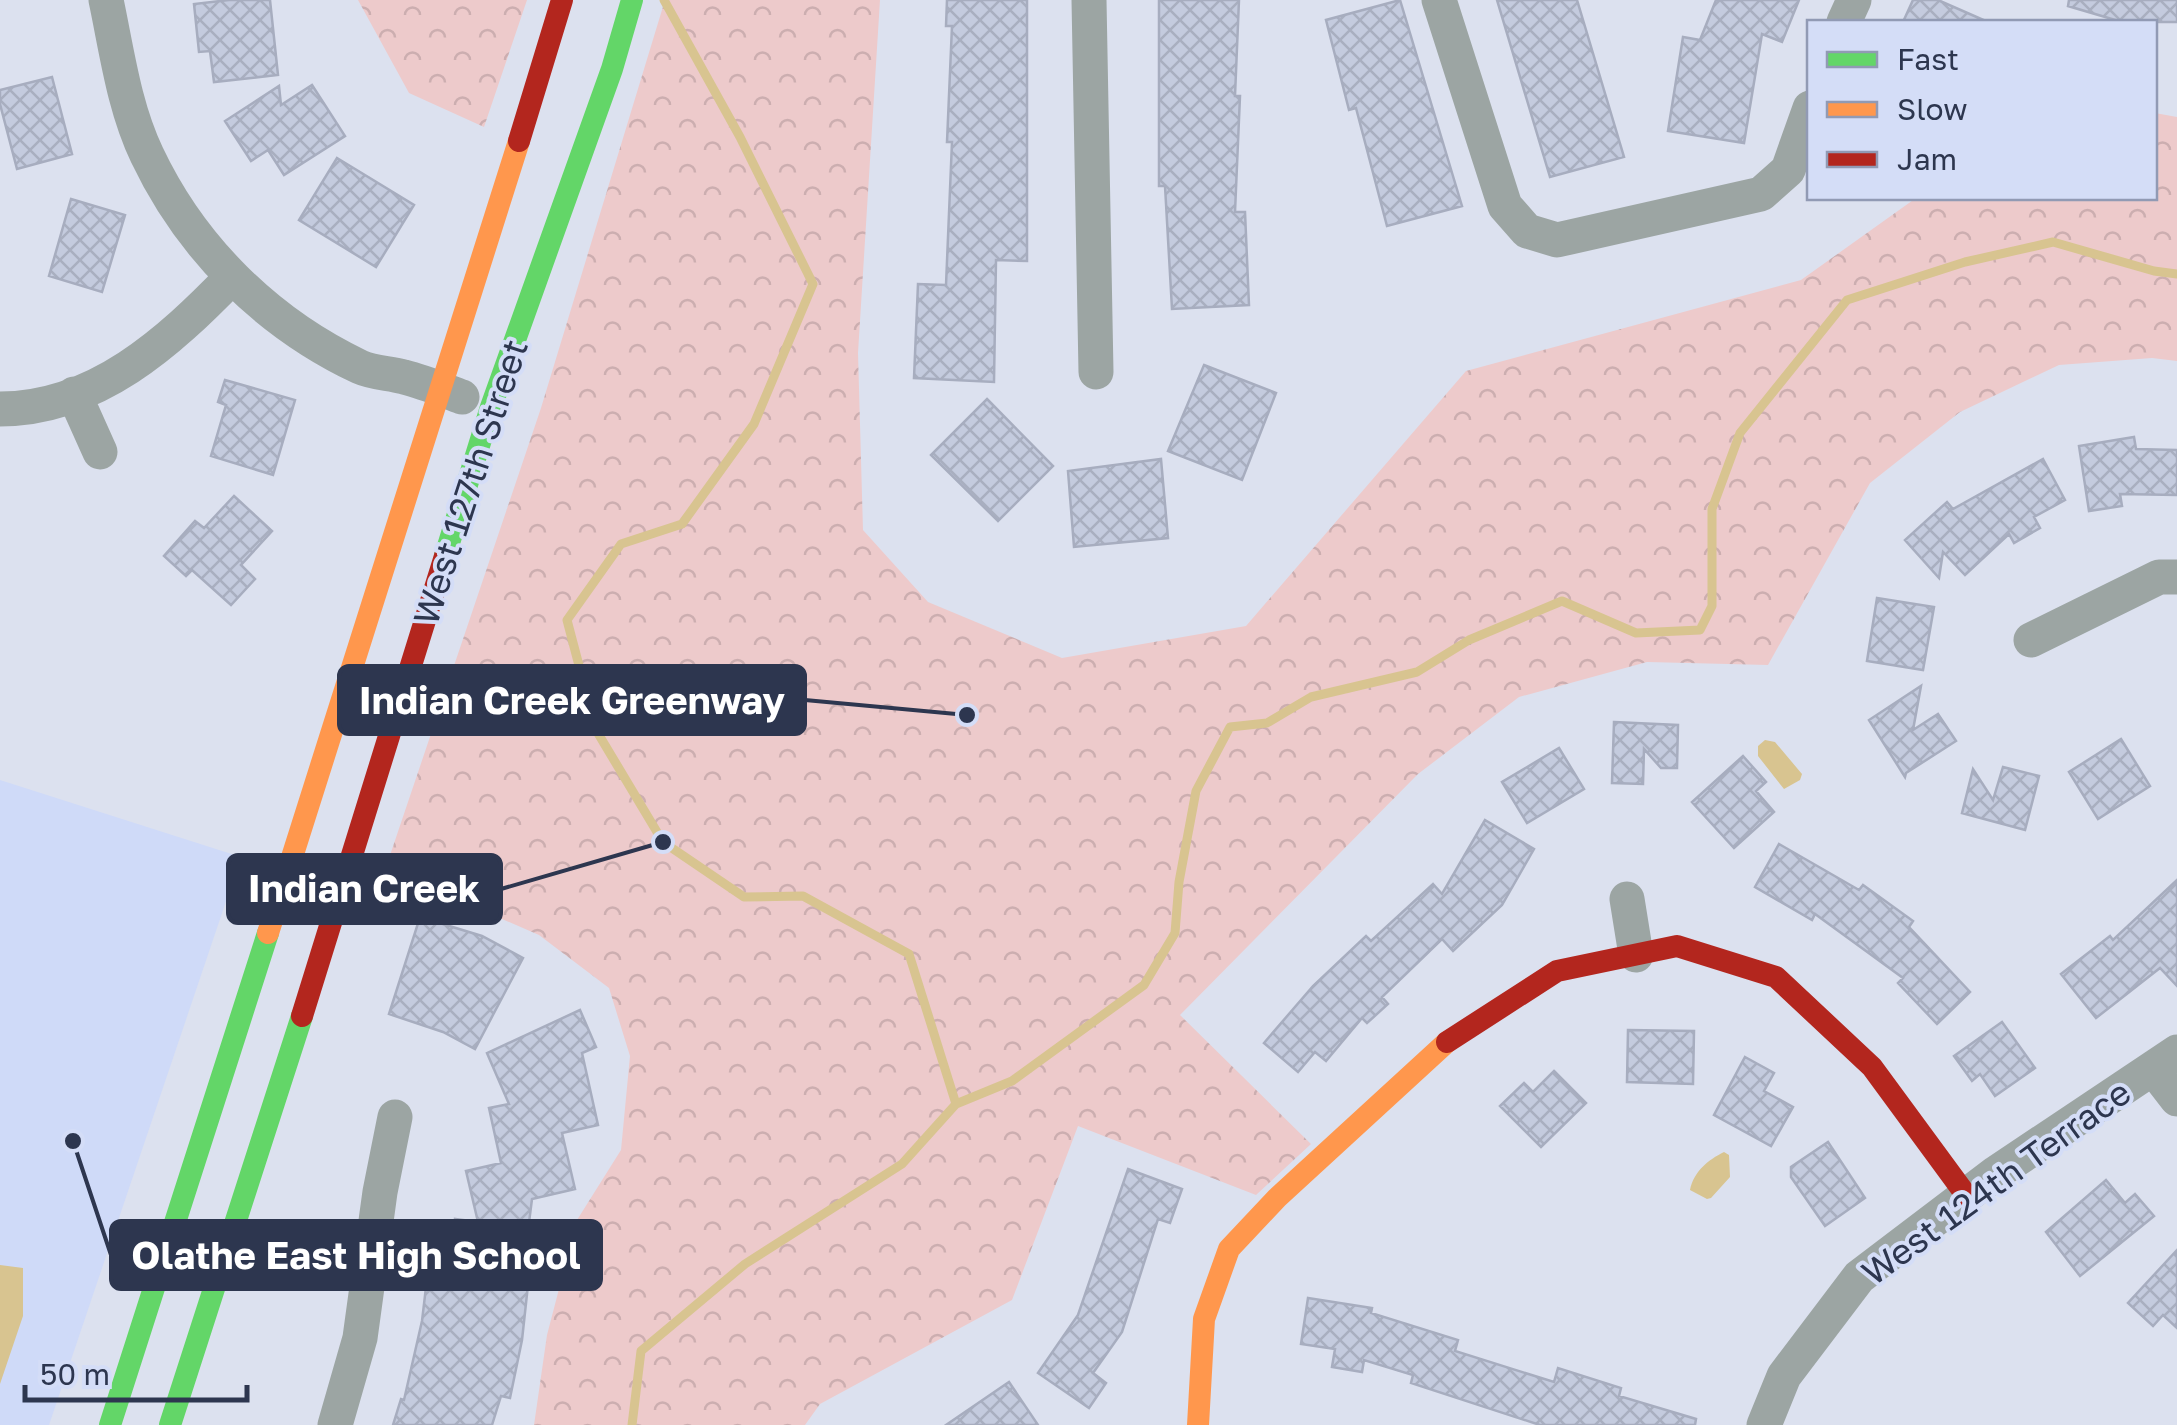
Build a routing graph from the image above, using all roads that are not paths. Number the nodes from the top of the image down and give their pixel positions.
1 (106, 0) edge
2 (632, 0) edge
3 (1089, 0) edge
4 (1439, 0) edge
5 (561, 3) edge
6 (1807, 116) edge
7 (232, 277) junction
8 (1096, 372) dead end
9 (442, 390) junction
10 (74, 394) junction
11 (491, 408) junction
12 (0, 409) edge
13 (100, 452) dead end
14 (2177, 577) edge
15 (2031, 640) dead end
16 (1627, 899) dead end
17 (1636, 955) junction
18 (2165, 1060) edge
19 (2177, 1099) edge
20 (395, 1117) dead end
21 (1966, 1196) junction
22 (110, 1425) edge
23 (170, 1425) edge
24 (335, 1425) edge
25 (1198, 1425) edge
26 (1764, 1425) edge

1 - 7 street
2 - 11 main road, West 127th Street
3 - 8 street
4 - 6 street
5 - 9 main road, West 127th Street
7 - 9 street
7 - 10 street
9 - 11 street
9 - 22 main road, West 127th Street
10 - 12 street
10 - 13 street
11 - 23 main road, West 127th Street
14 - 15 street
16 - 17 street
17 - 21 main road
17 - 25 main road
18 - 19 street
18 - 21 street, West 124th Terrace
20 - 24 street
21 - 26 street, West 124th Terrace

